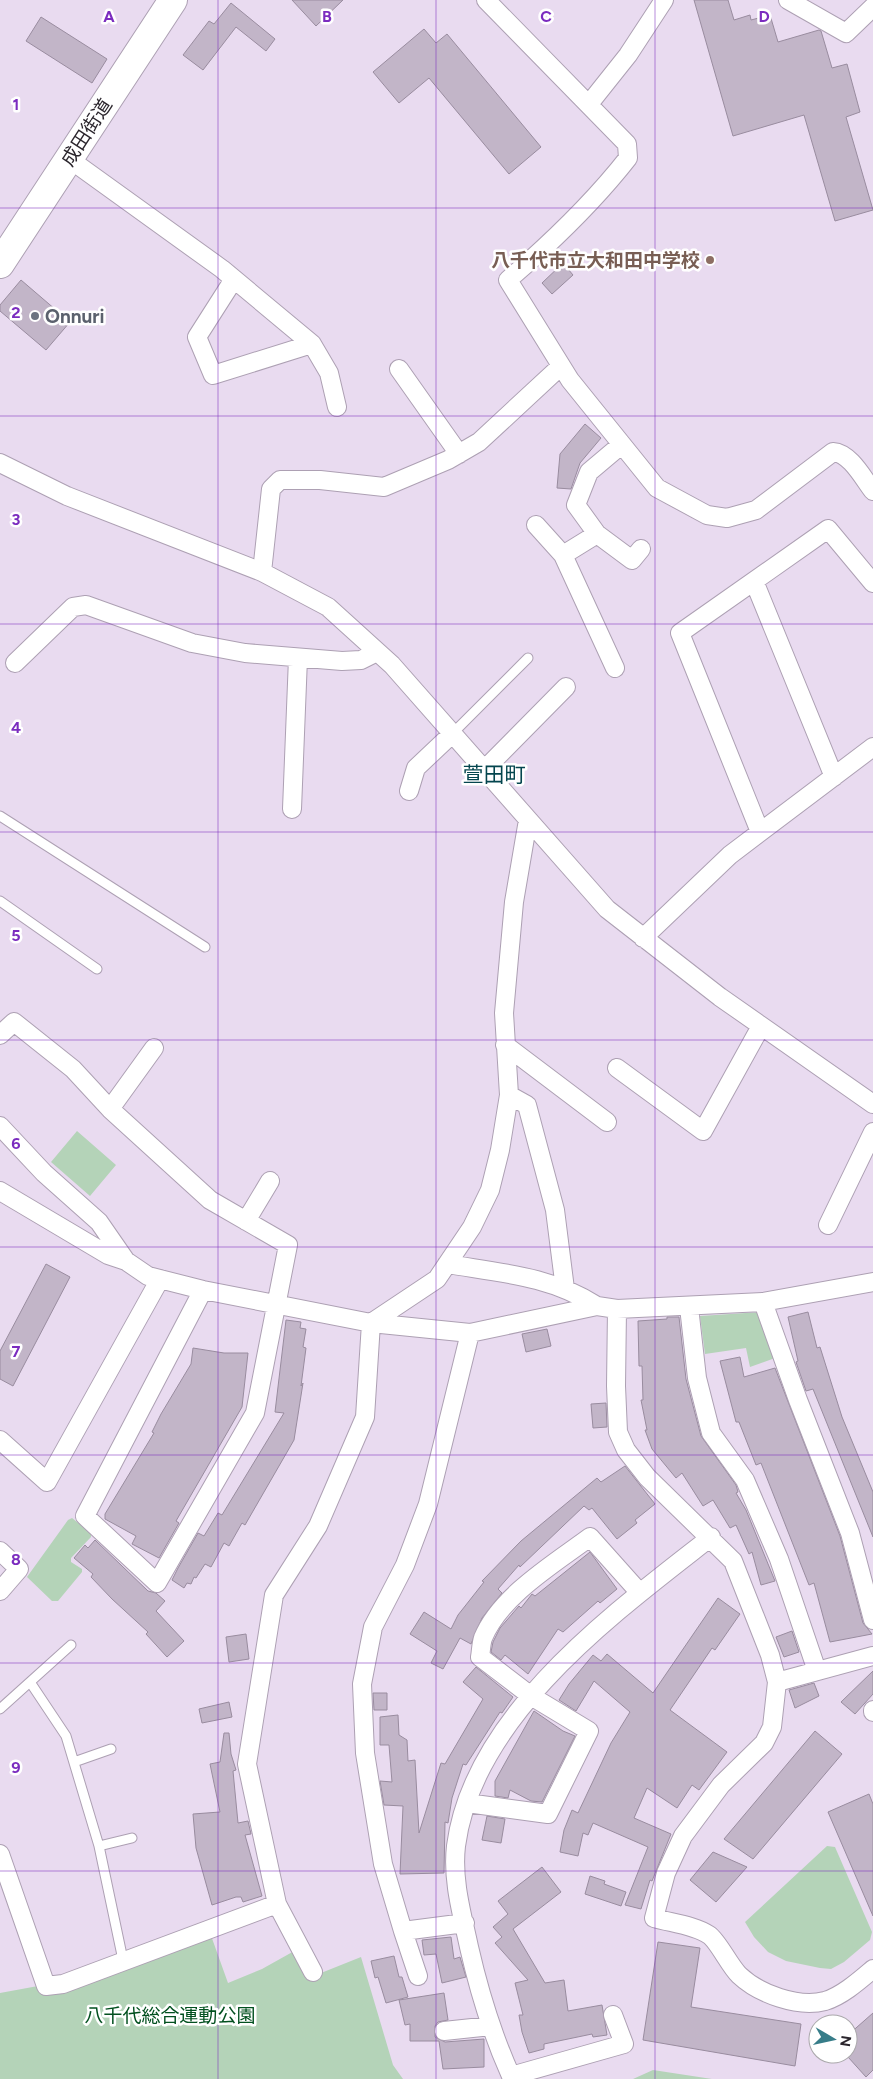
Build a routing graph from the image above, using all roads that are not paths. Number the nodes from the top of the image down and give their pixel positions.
1 (173, 0) edge
2 (486, 0) edge
3 (664, 0) edge
4 (788, 0) edge
5 (873, 7) edge
6 (589, 104) junction
7 (68, 158) junction
8 (0, 264) edge
9 (234, 279) junction
10 (312, 344) junction
11 (561, 366) junction
12 (398, 369) dead end
13 (337, 406) dead end
14 (621, 445) junction
15 (459, 454) junction
16 (0, 464) edge
17 (873, 491) edge
18 (536, 525) dead end
19 (597, 534) junction
20 (563, 555) junction
21 (632, 560) dead end
22 (262, 572) junction
23 (754, 581) junction
24 (873, 583) edge
25 (377, 652) junction
26 (298, 658) junction
27 (528, 658) dead end
28 (16, 663) dead end
29 (615, 668) dead end
30 (566, 687) dead end
31 (452, 734) junction
32 (873, 748) edge
33 (484, 770) junction
34 (834, 777) junction
35 (409, 791) dead end
36 (292, 809) dead end
37 (0, 816) edge
38 (528, 820) junction
39 (760, 832) junction
40 (0, 901) edge
41 (643, 938) junction
42 (205, 947) dead end
43 (97, 969) dead end
44 (761, 1026) junction
45 (0, 1035) edge
46 (506, 1045) junction
47 (154, 1048) dead end
48 (617, 1068) dead end
49 (509, 1095) junction
50 (873, 1104) edge
51 (110, 1109) junction
52 (607, 1122) dead end
53 (0, 1126) edge
54 (873, 1132) edge
55 (270, 1181) dead end
56 (0, 1191) edge
57 (246, 1221) junction
58 (828, 1225) dead end
59 (126, 1261) junction
60 (447, 1264) junction
61 (160, 1279) junction
62 (873, 1282) edge
63 (565, 1289) junction
64 (203, 1290) junction
65 (763, 1302) junction
66 (275, 1304) junction
67 (598, 1306) junction
68 (689, 1307) junction
69 (617, 1309) junction
70 (371, 1323) junction
71 (470, 1333) junction
72 (0, 1440) edge
73 (711, 1537) junction
74 (0, 1551) edge
75 (0, 1591) edge
76 (640, 1593) junction
77 (873, 1620) edge
78 (72, 1645) dead end
79 (873, 1656) edge
80 (817, 1671) junction
81 (30, 1682) junction
82 (776, 1682) junction
83 (531, 1696) junction
84 (0, 1709) edge
85 (112, 1749) dead end
86 (74, 1762) junction
87 (467, 1803) junction
88 (132, 1838) dead end
89 (99, 1846) junction
90 (0, 1854) edge
91 (278, 1904) junction
92 (465, 1923) junction
93 (403, 1931) junction
94 (123, 1960) junction
95 (873, 1969) edge
96 (313, 1972) dead end
97 (418, 1976) dead end
98 (613, 2015) dead end
99 (491, 2026) junction
100 (444, 2031) dead end

1 - 7 highway, 成田街道
2 - 6 street
3 - 6 street
4 - 5 street
6 - 11 street
7 - 8 highway, 成田街道
7 - 9 street
9 - 10 street
9 - 10 street
10 - 13 street
11 - 14 street
11 - 15 street
12 - 15 street
14 - 17 street
14 - 19 street
15 - 22 street
16 - 22 street
18 - 20 street
19 - 20 street
19 - 21 street
20 - 29 street
22 - 25 street
23 - 24 street
23 - 34 street
23 - 39 street
25 - 26 street
25 - 31 street
26 - 28 street
26 - 36 street
27 - 31 lane
30 - 33 street
31 - 33 street
31 - 35 street
32 - 34 street
33 - 38 street
34 - 39 street
37 - 42 lane
38 - 41 street
38 - 46 street
39 - 41 street
40 - 43 lane
41 - 44 street
44 - 48 street
44 - 50 street
45 - 51 street
46 - 49 street
46 - 52 street
47 - 51 street
49 - 60 street
49 - 63 street
51 - 57 street
53 - 59 street
54 - 58 street
55 - 57 street
56 - 59 street
57 - 66 street
59 - 61 street
60 - 63 street
60 - 70 street
61 - 64 street
61 - 72 street
62 - 65 street
63 - 67 street
64 - 66 street
64 - 66 street
65 - 68 street
65 - 77 street
66 - 70 street
67 - 69 street
67 - 71 street
68 - 69 street
68 - 80 street
69 - 73 street
70 - 71 street
70 - 91 street
71 - 93 street
73 - 76 street
73 - 82 street
74 - 75 street
76 - 83 street
76 - 83 street
78 - 81 lane
79 - 80 street
80 - 82 street
81 - 84 lane
81 - 86 lane
82 - 95 street
83 - 87 street
83 - 87 street
85 - 86 lane
86 - 89 lane
87 - 92 street
88 - 89 lane
89 - 94 lane
90 - 94 street
91 - 94 street
91 - 96 street
92 - 93 street
92 - 99 street
93 - 97 street
98 - 99 street
99 - 100 street

